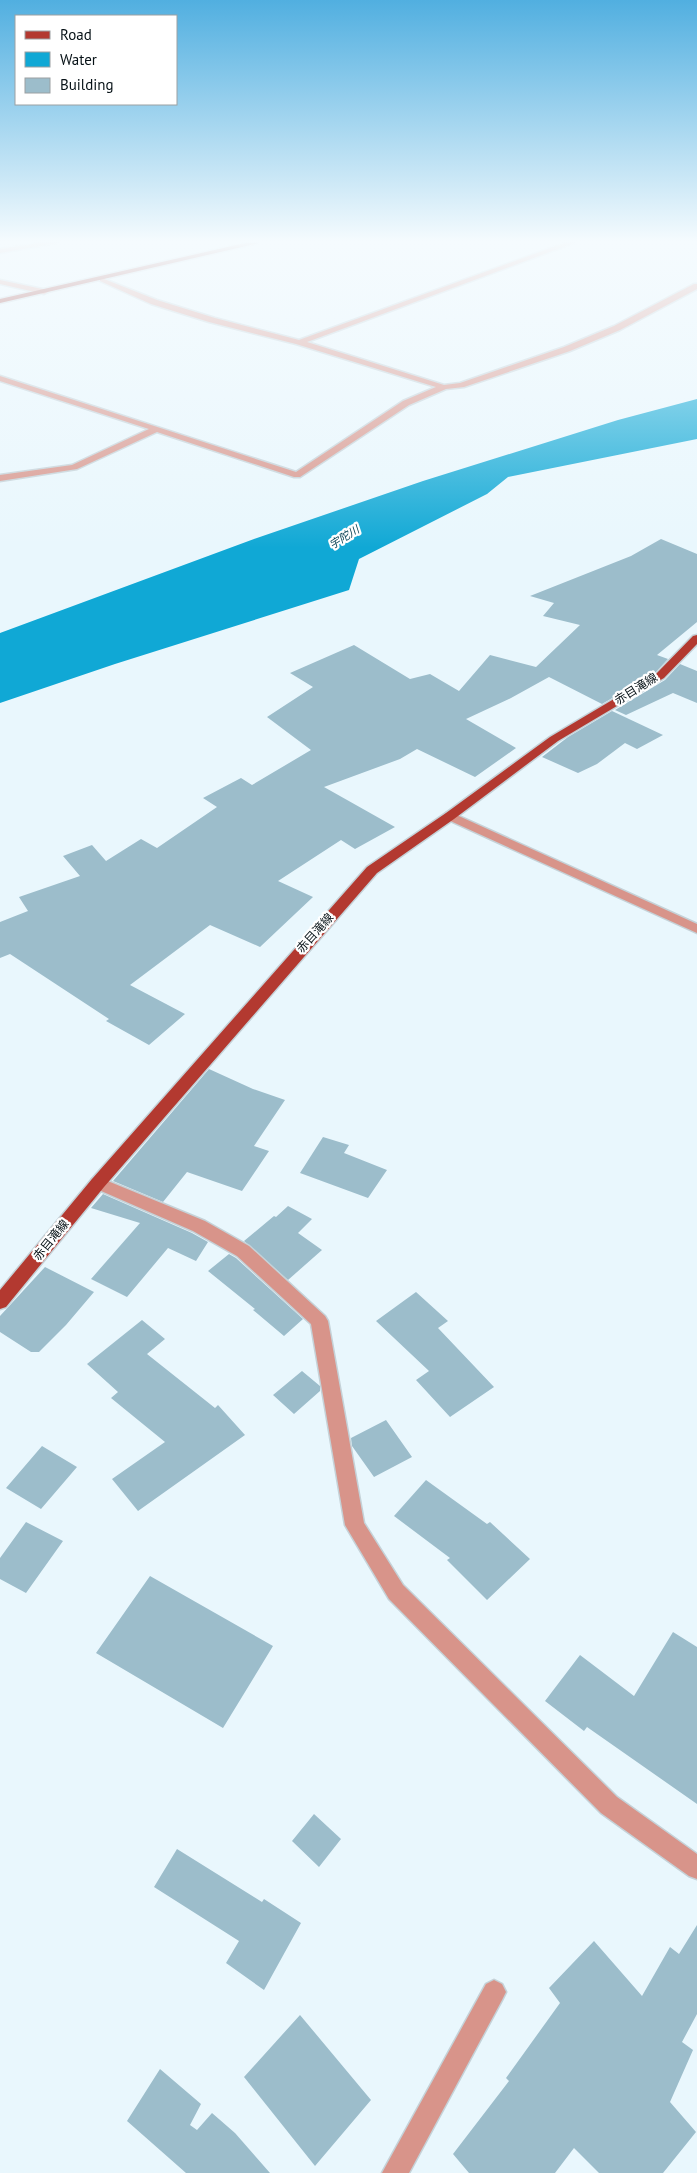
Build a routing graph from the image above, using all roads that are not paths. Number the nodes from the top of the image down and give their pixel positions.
1 (307, 344) edge
2 (580, 344) edge
3 (0, 378) edge
4 (444, 387) junction
5 (155, 430) junction
6 (0, 478) edge
7 (697, 638) edge
8 (450, 816) junction
9 (697, 928) edge
10 (98, 1183) junction
11 (0, 1302) edge
12 (697, 1868) edge
13 (494, 1992) dead end
14 (395, 2173) edge

1 - 4 street
2 - 4 street
3 - 5 street
4 - 5 street
5 - 6 street
7 - 8 main road, 赤目滝線
8 - 9 street
8 - 10 main road, 赤目滝線
10 - 11 main road, 赤目滝線
10 - 12 street
13 - 14 street

